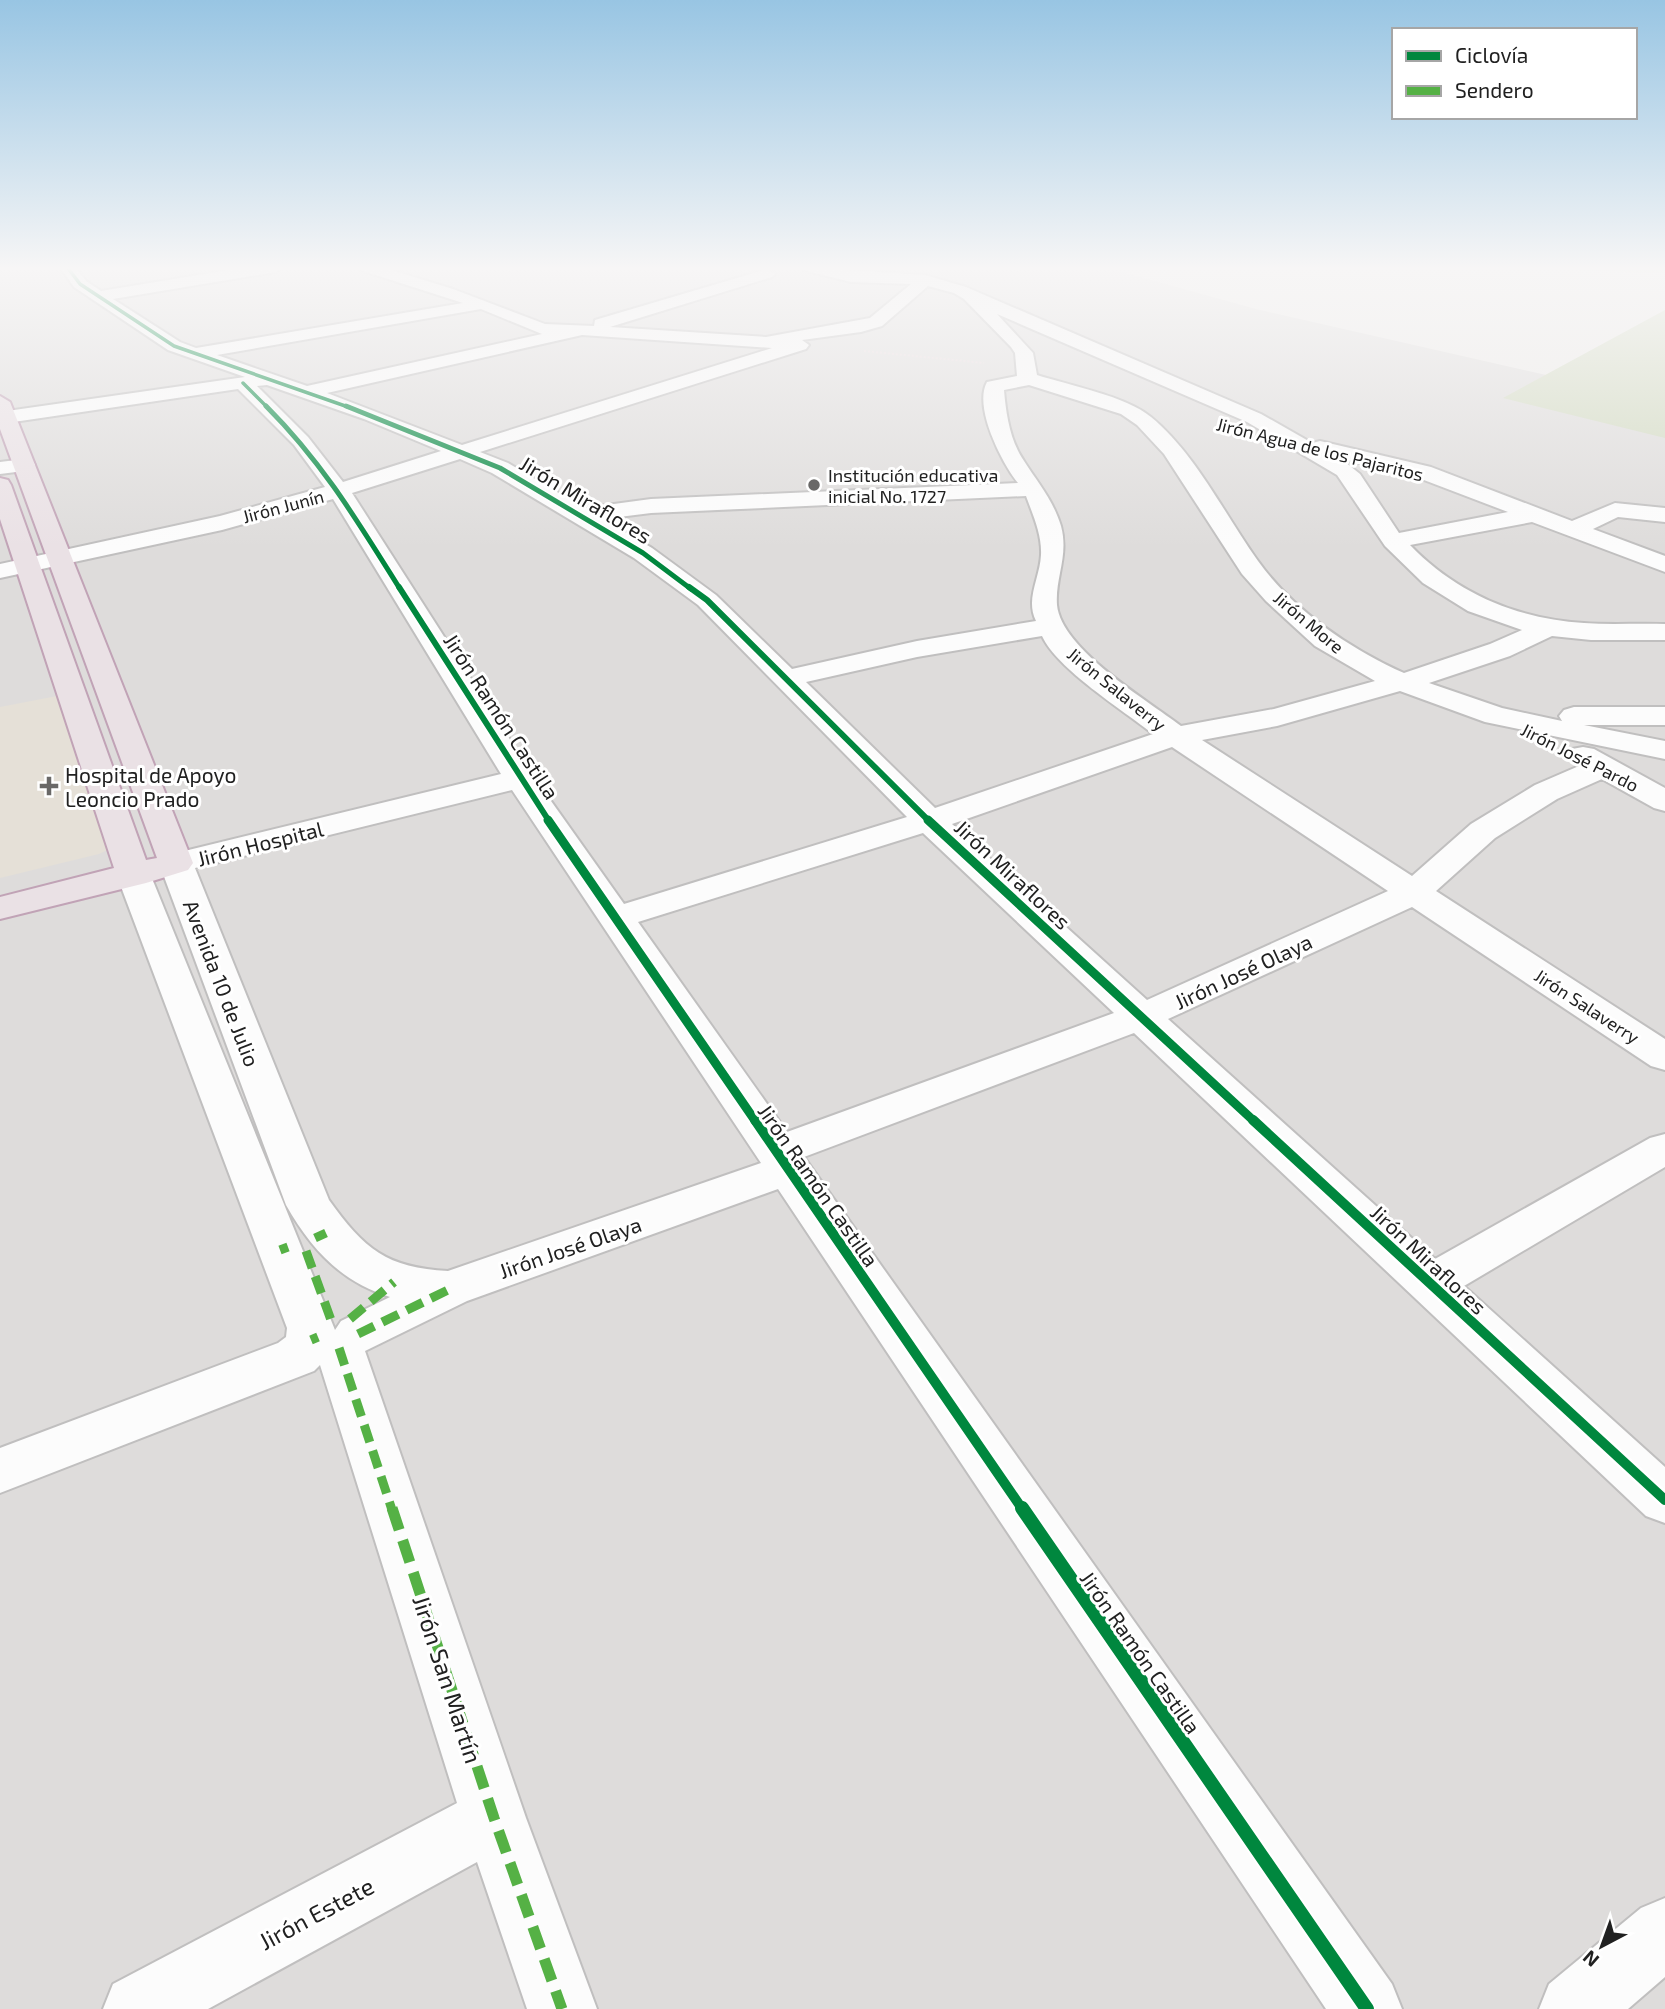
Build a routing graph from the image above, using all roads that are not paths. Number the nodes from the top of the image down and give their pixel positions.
1 (212, 361) edge
2 (444, 361) edge
3 (749, 361) edge
4 (1024, 361) edge
5 (1122, 361) edge
6 (1030, 379) junction
7 (256, 381) junction
8 (306, 391) junction
9 (1128, 410) junction
10 (2, 412) edge
11 (1168, 414) dead end
12 (1210, 422) dead end
13 (1293, 441) junction
14 (461, 450) junction
15 (12, 466) edge
16 (0, 485) edge
17 (1034, 489) junction
18 (339, 491) junction
19 (584, 515) junction
20 (1531, 515) junction
21 (1665, 515) edge
22 (1571, 530) junction
23 (1393, 541) junction
24 (60, 558) junction
25 (1665, 565) edge
26 (13, 568) edge
27 (1049, 627) junction
28 (1546, 629) junction
29 (1665, 632) edge
30 (785, 679) junction
31 (1400, 683) junction
32 (1494, 716) junction
33 (1665, 716) edge
34 (1175, 736) junction
35 (1665, 750) edge
36 (1604, 767) junction
37 (520, 779) junction
38 (1665, 801) edge
39 (929, 821) junction
40 (176, 863) junction
41 (134, 876) junction
42 (1415, 892) junction
43 (0, 908) edge
44 (615, 918) junction
45 (1141, 1017) junction
46 (242, 1033) junction
47 (200, 1045) junction
48 (1665, 1057) edge
49 (261, 1083) junction
50 (220, 1096) junction
51 (1665, 1148) edge
52 (781, 1161) junction
53 (303, 1244) junction
54 (394, 1282) junction
55 (1430, 1284) junction
56 (450, 1289) junction
57 (331, 1335) junction
58 (0, 1471) edge
59 (1665, 1500) edge
60 (494, 1818) junction
61 (1665, 1932) edge
62 (138, 2009) edge
63 (562, 2009) edge
64 (1367, 2009) edge
65 (1574, 2009) edge

1 - 7 street, Jirón Ramón Castilla
2 - 8 street
3 - 14 street, Jirón Junín
4 - 6 street
5 - 13 street
6 - 9 street, Jirón More
6 - 17 street, Jirón Salaverry
7 - 8 street, Jirón Miraflores
7 - 10 street
7 - 18 street, Jirón Ramón Castilla
8 - 14 street, Jirón Miraflores
9 - 11 street
9 - 31 street, Jirón More
10 - 15 highway, Avenida 10 de Julio
12 - 13 street, Jirón Agua de los Pajaritos
13 - 20 street, Jirón Agua de los Pajaritos
13 - 23 street
14 - 18 street, Jirón Junín
14 - 19 street, Jirón Miraflores
15 - 24 highway, Avenida 10 de Julio
16 - 26 highway, Avenida 10 de Julio
17 - 19 street
17 - 27 street, Jirón Salaverry
18 - 24 street, Jirón Junín
18 - 37 street, Jirón Ramón Castilla
19 - 30 street, Jirón Miraflores
20 - 22 street, Jirón Agua de los Pajaritos
20 - 23 street
21 - 22 street
22 - 25 street, Jirón Agua de los Pajaritos
23 - 28 street
24 - 26 street, Jirón Junín
24 - 40 highway, Avenida 10 de Julio
26 - 41 highway, Avenida 10 de Julio
27 - 30 street
27 - 34 street, Jirón Salaverry
28 - 29 street
28 - 31 street
30 - 39 street, Jirón Miraflores
31 - 32 street, Jirón More
31 - 34 street
32 - 33 street
32 - 35 street, Jirón More
32 - 36 street, Jirón José Pardo
34 - 39 street
34 - 42 street, Jirón Salaverry
36 - 38 street, Jirón José Pardo
36 - 42 street, Jirón José Olaya
37 - 40 street, Jirón Hospital
37 - 44 street, Jirón Ramón Castilla
39 - 44 street
39 - 45 street, Jirón Miraflores
40 - 41 highway, Jirón Hospital
40 - 46 street, Avenida 10 de Julio
41 - 43 highway, Jirón Hospital
41 - 47 street, Avenida 10 de Julio
42 - 45 street, Jirón José Olaya
42 - 48 street, Jirón Salaverry
44 - 52 street, Jirón Ramón Castilla
45 - 52 street, Jirón José Olaya
45 - 55 street, Jirón Miraflores
46 - 47 street
46 - 49 street, Avenida 10 de Julio
47 - 50 street, Avenida 10 de Julio
49 - 50 street
49 - 53 street, Avenida 10 de Julio
50 - 53 street, Avenida 10 de Julio
51 - 55 street
52 - 56 street, Jirón José Olaya
52 - 64 street, Jirón Ramón Castilla
53 - 54 street, Avenida 10 de Julio
53 - 57 street, Jirón San Martín
54 - 56 street, Avenida 10 de Julio
54 - 57 street
55 - 59 street, Jirón Miraflores
56 - 57 street, Jirón José Olaya
57 - 58 street, Jirón José Olaya
57 - 60 street, Jirón San Martín
60 - 62 street, Jirón Estete
60 - 63 street, Jirón San Martín
61 - 65 street

